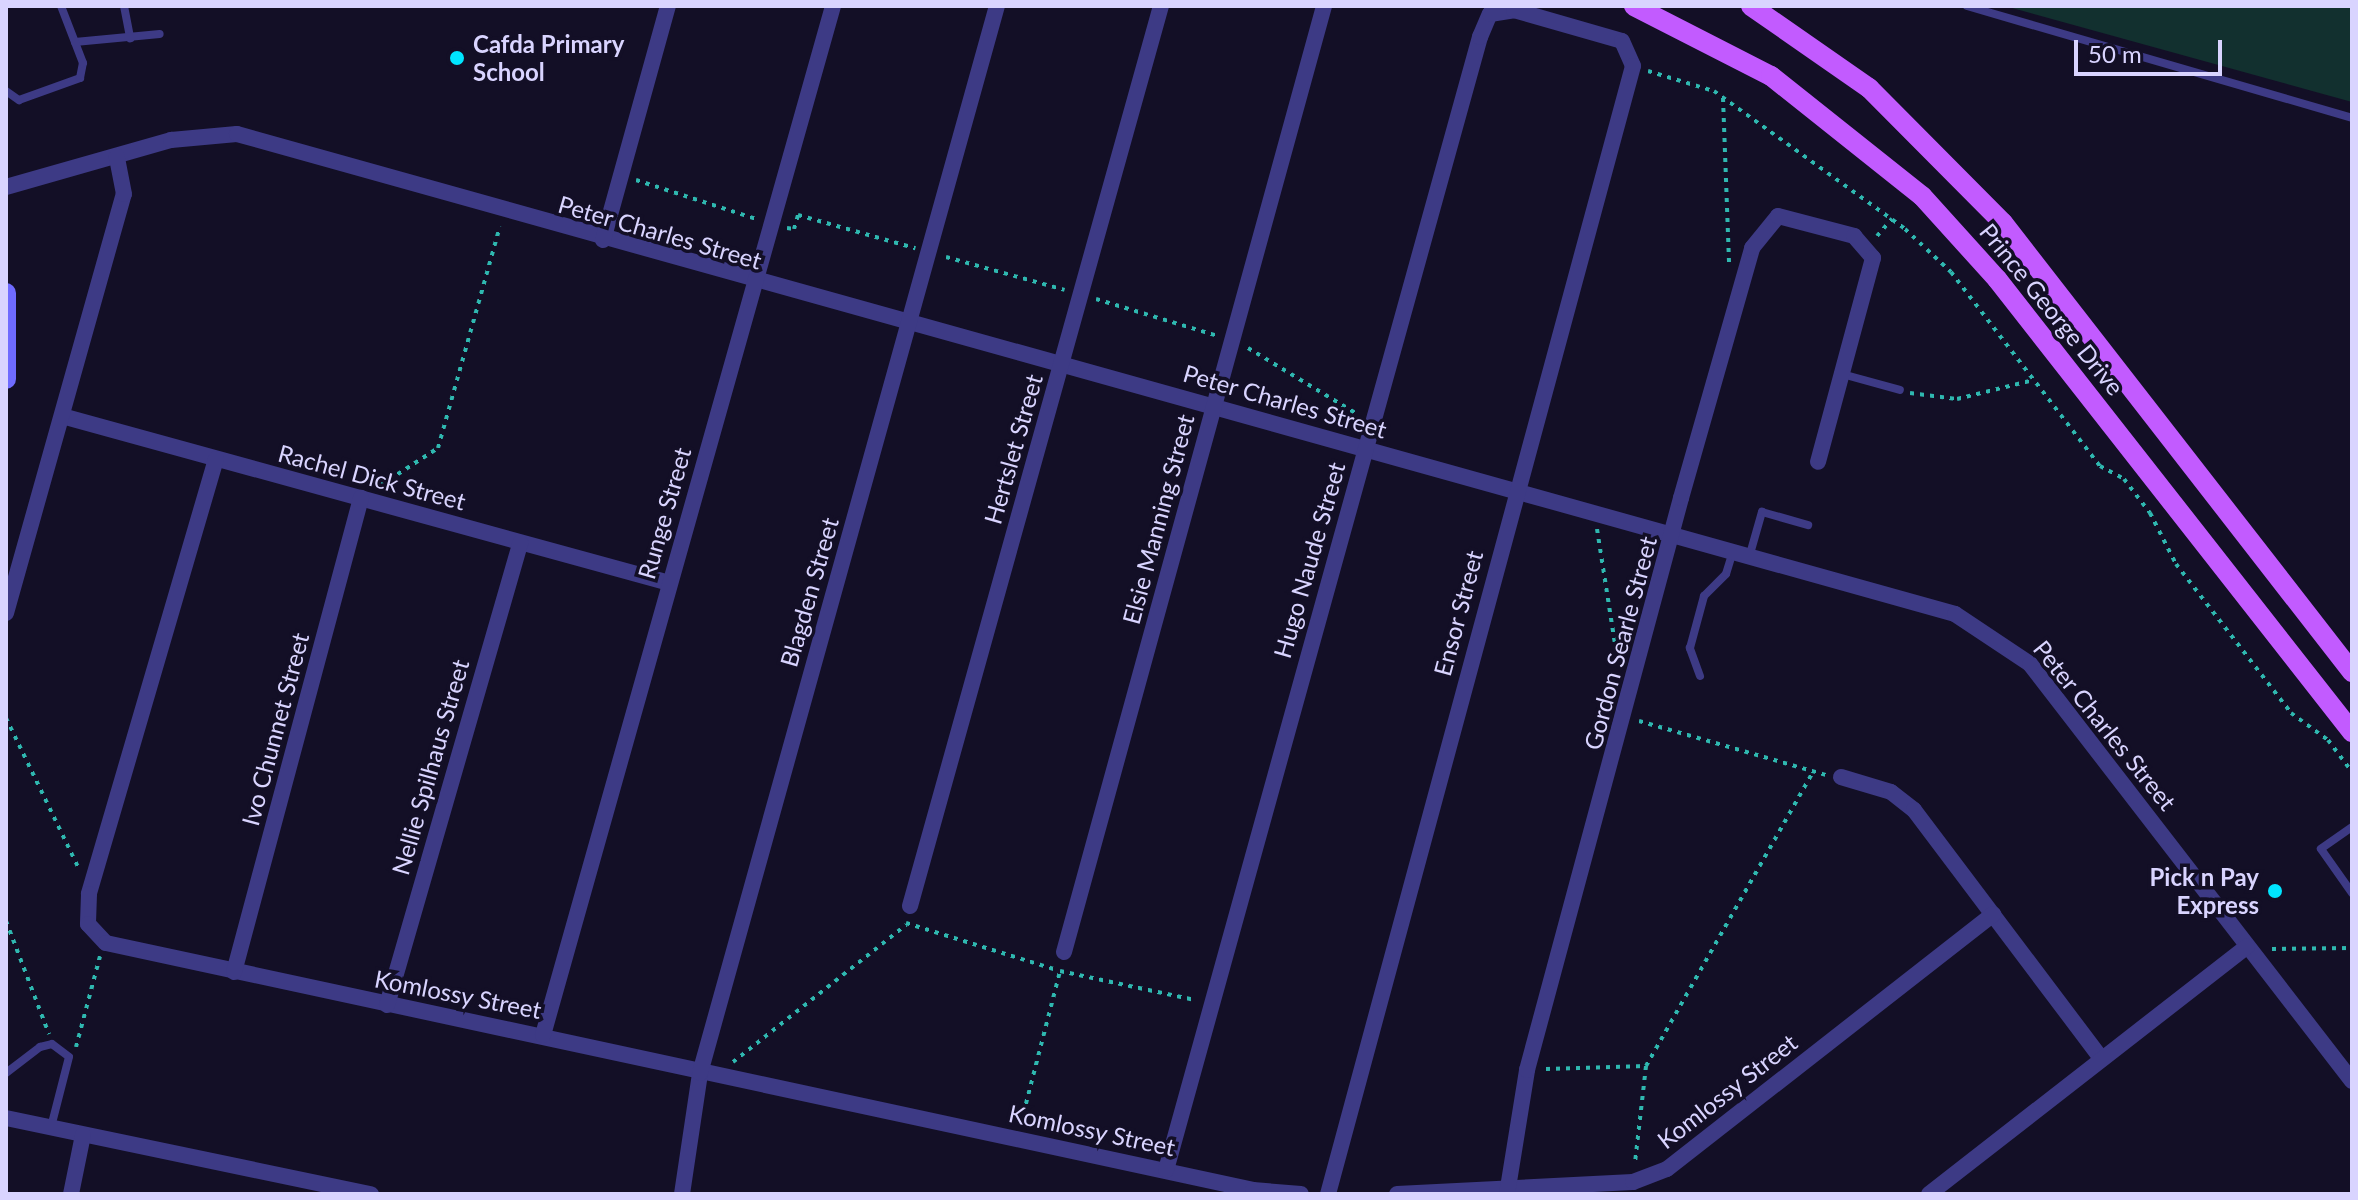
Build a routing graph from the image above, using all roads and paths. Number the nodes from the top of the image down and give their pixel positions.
1 (61, 6) edge
2 (124, 6) edge
3 (668, 6) edge
4 (833, 6) edge
5 (997, 6) edge
6 (1161, 6) edge
7 (1324, 6) edge
8 (1634, 6) edge
9 (1751, 6) edge
10 (1967, 6) edge
11 (160, 34) dead end
12 (130, 38) junction
13 (75, 42) junction
14 (1629, 45) joint
15 (1644, 70) dead end
16 (6, 91) edge
17 (1723, 97) junction
18 (2352, 118) edge
19 (628, 151) junction
20 (117, 157) junction
21 (6, 187) edge
22 (504, 212) junction
23 (1892, 219) junction
24 (773, 224) junction
25 (603, 240) junction
26 (1868, 249) junction
27 (929, 252) junction
28 (756, 285) junction
29 (1741, 287) junction
30 (6, 293) edge
31 (1081, 295) junction
32 (909, 324) junction
33 (1232, 341) junction
34 (1061, 367) junction
35 (1842, 374) junction
36 (6, 379) edge
37 (2034, 380) junction
38 (1900, 390) joint
39 (1215, 404) junction
40 (62, 416) junction
41 (1372, 424) junction
42 (1366, 448) junction
43 (216, 459) junction
44 (1818, 462) dead end
45 (1516, 490) junction
46 (361, 498) junction
47 (1594, 512) junction
48 (1808, 525) dead end
49 (1674, 533) junction
50 (520, 543) junction
51 (1733, 550) junction
52 (1750, 554) junction
53 (669, 583) junction
54 (6, 613) edge
55 (2352, 672) edge
56 (1700, 676) dead end
57 (1620, 679) dead end
58 (1626, 717) junction
59 (6, 718) edge
60 (2352, 732) edge
61 (1813, 772) junction
62 (2352, 772) edge
63 (1841, 777) joint
64 (2352, 827) edge
65 (2352, 893) edge
66 (89, 894) junction
67 (910, 906) joint
68 (1993, 914) junction
69 (6, 921) edge
70 (906, 925) junction
71 (106, 943) junction
72 (2247, 946) junction
73 (2352, 948) edge
74 (1064, 952) joint
75 (2266, 954) dead end
76 (1060, 971) junction
77 (234, 972) junction
78 (1209, 1004) junction
79 (387, 1005) junction
80 (543, 1035) junction
81 (52, 1044) junction
82 (69, 1057) junction
83 (2101, 1058) junction
84 (1646, 1066) junction
85 (1527, 1070) junction
86 (6, 1073) edge
87 (700, 1073) junction
88 (729, 1078) junction
89 (2352, 1081) edge
90 (6, 1118) edge
91 (51, 1127) junction
92 (83, 1135) junction
93 (1017, 1139) junction
94 (1166, 1170) junction
95 (1633, 1182) junction
96 (1507, 1192) edge
97 (71, 1194) edge
98 (371, 1194) edge
99 (682, 1194) edge
100 (1301, 1194) edge
101 (1328, 1194) edge
102 (1397, 1194) edge
103 (1929, 1194) edge

1 - 13 lane
2 - 12 lane
3 - 19 street
4 - 24 street, Runge Street
5 - 27 street, Blagden Street
6 - 31 street, Hertslet Street
7 - 33 street, Elsie Manning Street
8 - 60 main road, Prince George Drive
9 - 55 main road, Prince George Drive
10 - 18 lane
11 - 12 lane
12 - 13 lane
13 - 16 lane
14 - 41 street, Hugo Naude Street
14 - 45 street, Ensor Street
15 - 17 path
17 - 23 path
17 - 29 path
19 - 24 path
19 - 25 street
20 - 21 street, Peter Charles Street
20 - 22 street, Peter Charles Street
20 - 40 street
22 - 25 street, Peter Charles Street
22 - 46 path
23 - 26 path
23 - 37 path
24 - 27 path
24 - 28 street, Runge Street
25 - 28 street, Peter Charles Street
26 - 29 street, Gordon Searle Street
26 - 35 street
27 - 31 path
27 - 32 street, Blagden Street
28 - 32 street, Peter Charles Street
28 - 53 street, Runge Street
29 - 49 street, Gordon Searle Street
30 - 36 main road
31 - 33 path
31 - 34 street, Hertslet Street
32 - 34 street, Peter Charles Street
32 - 87 street, Blagden Street
33 - 39 street, Elsie Manning Street
33 - 41 path
34 - 39 street, Peter Charles Street
34 - 67 street, Hertslet Street
35 - 38 lane
35 - 44 street
37 - 38 path
37 - 62 path
39 - 42 street, Peter Charles Street
39 - 74 street, Elsie Manning Street
40 - 43 street, Rachel Dick Street
40 - 54 street
41 - 42 street, Hugo Naude Street
42 - 45 street, Peter Charles Street
42 - 78 street, Hugo Naude Street
43 - 46 street, Rachel Dick Street
43 - 66 street
45 - 47 street, Peter Charles Street
45 - 101 street, Ensor Street
46 - 50 street, Rachel Dick Street
46 - 77 street, Ivo Chunnet Street
47 - 49 street, Peter Charles Street
47 - 57 path
48 - 52 lane
49 - 51 street, Peter Charles Street
49 - 58 street, Gordon Searle Street
50 - 53 street, Rachel Dick Street
50 - 79 street, Nellie Spilhaus Street
51 - 52 street, Peter Charles Street
51 - 56 lane
52 - 72 street, Peter Charles Street
53 - 80 street, Runge Street
58 - 61 path
58 - 85 street, Gordon Searle Street
59 - 66 path
61 - 63 path
61 - 84 path
63 - 68 street
64 - 65 lane
66 - 71 street
67 - 70 path
68 - 83 street
68 - 95 street, Komlossy Street
69 - 81 path
70 - 76 path
70 - 88 path
71 - 77 street, Komlossy Street
71 - 82 path
72 - 83 street
72 - 89 street, Peter Charles Street
73 - 75 path
74 - 76 path
76 - 78 path
76 - 93 path
77 - 79 street, Komlossy Street
78 - 94 street, Hugo Naude Street
79 - 80 street, Komlossy Street
80 - 87 street, Komlossy Street
81 - 82 lane
81 - 86 lane
82 - 91 lane
83 - 103 street
84 - 85 path
84 - 95 path
85 - 96 street, Gordon Searle Street
87 - 88 street, Komlossy Street
87 - 99 street, Blagden Street
88 - 93 street, Komlossy Street
90 - 91 street
91 - 92 street
92 - 97 street
92 - 98 street
93 - 94 street, Komlossy Street
94 - 100 street, Komlossy Street
95 - 96 street, Komlossy Street
96 - 102 street, Komlossy Street

